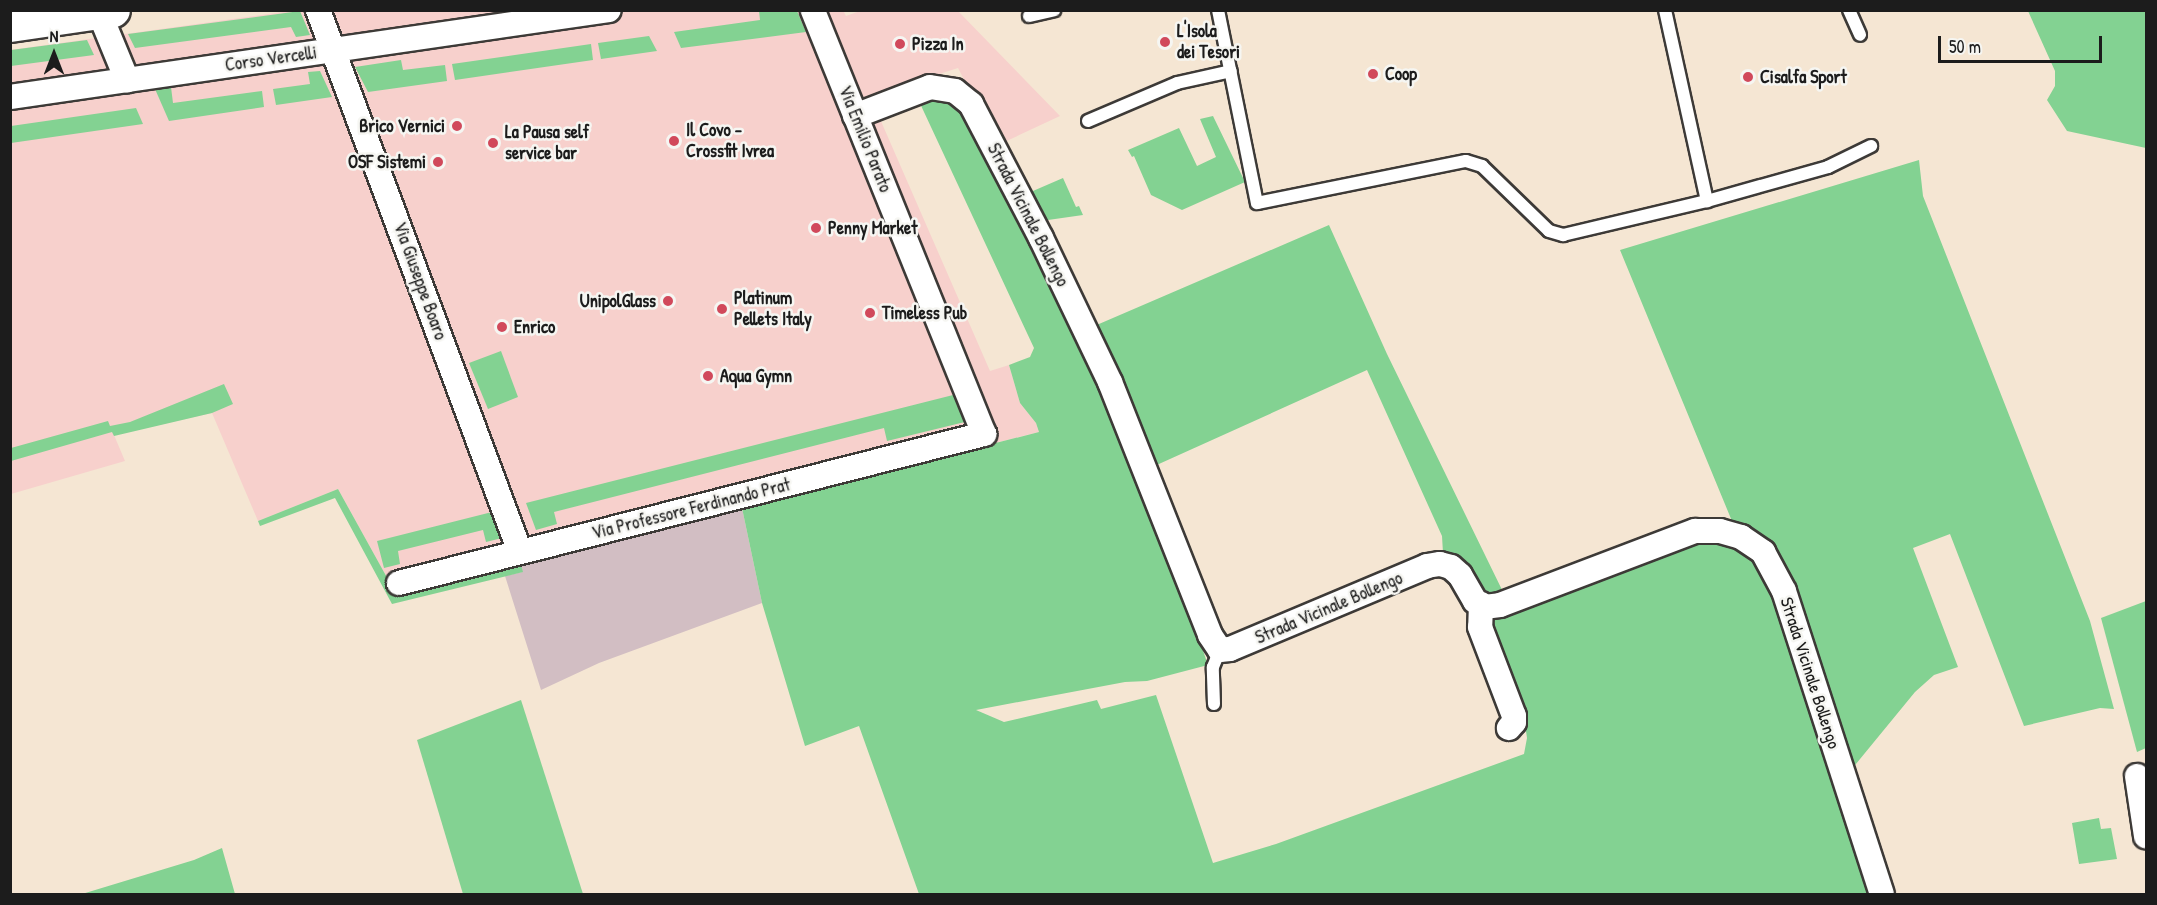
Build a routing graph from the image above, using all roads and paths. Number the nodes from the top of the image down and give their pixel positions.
1 (318, 10) edge
2 (609, 10) edge
3 (813, 10) edge
4 (1054, 10) edge
5 (1218, 10) edge
6 (1665, 10) edge
7 (1849, 10) edge
8 (106, 11) edge
9 (539, 15) edge
10 (1029, 16) dead end
11 (10, 25) edge
12 (1860, 35) dead end
13 (333, 50) junction
14 (1231, 71) junction
15 (128, 80) junction
16 (10, 97) edge
17 (855, 116) junction
18 (1088, 121) dead end
19 (1871, 146) dead end
20 (1707, 201) junction
21 (984, 434) joint
22 (520, 552) junction
23 (399, 583) dead end
24 (1481, 604) junction
25 (1220, 650) junction
26 (1214, 704) dead end
27 (1509, 728) dead end
28 (2137, 776) dead end
29 (2146, 836) edge
30 (1882, 894) edge

1 - 13 street, Via Giuseppe Boaro
2 - 9 street, Corso Vercelli
3 - 17 street, Via Emilio Parato
4 - 10 lane
5 - 14 lane
6 - 20 lane
7 - 12 lane
8 - 11 main road
8 - 15 street
9 - 13 street, Corso Vercelli
13 - 15 street, Corso Vercelli
13 - 22 street, Via Giuseppe Boaro
14 - 18 lane
14 - 20 lane
15 - 16 street, Corso Vercelli
17 - 21 street, Via Emilio Parato
17 - 25 street, Strada Vicinale Bollengo
19 - 20 lane
21 - 22 street, Via Professore Ferdinando Prat
22 - 23 street, Via Professore Ferdinando Prat
24 - 25 street, Strada Vicinale Bollengo
24 - 27 street
24 - 30 street, Strada Vicinale Bollengo
25 - 26 lane
28 - 29 street

